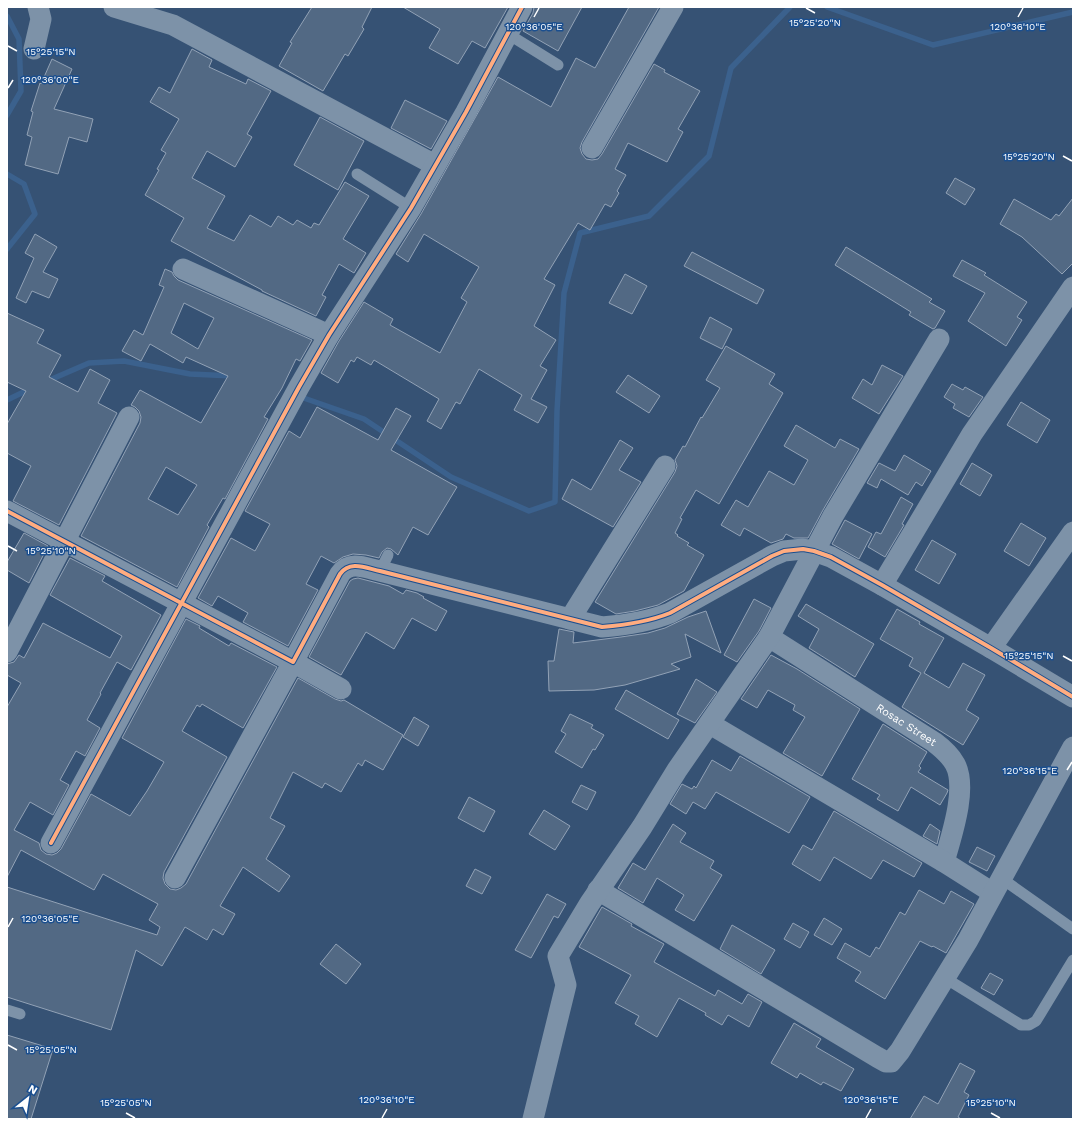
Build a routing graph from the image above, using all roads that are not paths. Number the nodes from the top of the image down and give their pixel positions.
1 (38, 7) edge
2 (114, 7) edge
3 (522, 7) edge
4 (673, 7) edge
5 (508, 34) junction
6 (34, 49) dead end
7 (558, 64) dead end
8 (592, 148) dead end
9 (435, 165) junction
10 (357, 174) dead end
11 (411, 208) junction
12 (183, 268) dead end
13 (1073, 287) edge
14 (329, 335) junction
15 (939, 339) dead end
16 (129, 417) dead end
17 (665, 466) dead end
18 (7, 511) edge
19 (1073, 532) edge
20 (65, 542) junction
21 (814, 551) junction
22 (882, 585) junction
23 (181, 604) junction
24 (570, 619) junction
25 (769, 637) junction
26 (991, 648) junction
27 (7, 652) edge
28 (293, 662) junction
29 (341, 689) dead end
30 (1073, 697) edge
31 (710, 724) junction
32 (1073, 747) edge
33 (51, 843) dead end
34 (944, 862) junction
35 (175, 878) dead end
36 (997, 885) junction
37 (598, 890) junction
38 (1073, 929) edge
39 (1073, 960) edge
40 (945, 978) junction
41 (7, 1010) edge
42 (20, 1014) dead end
43 (532, 1119) edge

1 - 6 street
2 - 9 street
3 - 5 street
4 - 8 street
5 - 7 lane
5 - 9 street
9 - 11 street
10 - 11 lane
11 - 14 street
12 - 14 street
13 - 22 street
14 - 23 street
15 - 21 street
16 - 20 street
17 - 24 street
18 - 20 street
19 - 26 street
20 - 23 street
20 - 27 street
21 - 22 street
21 - 24 street
21 - 25 street
22 - 26 street
23 - 28 street
23 - 33 street
24 - 28 street
25 - 31 street
25 - 34 street, Rosac Street
26 - 30 street
28 - 29 street
28 - 35 street
31 - 34 street
31 - 37 street
32 - 36 street
34 - 36 street
36 - 38 lane
36 - 40 street
37 - 40 street
37 - 43 street
39 - 40 lane
41 - 42 lane

